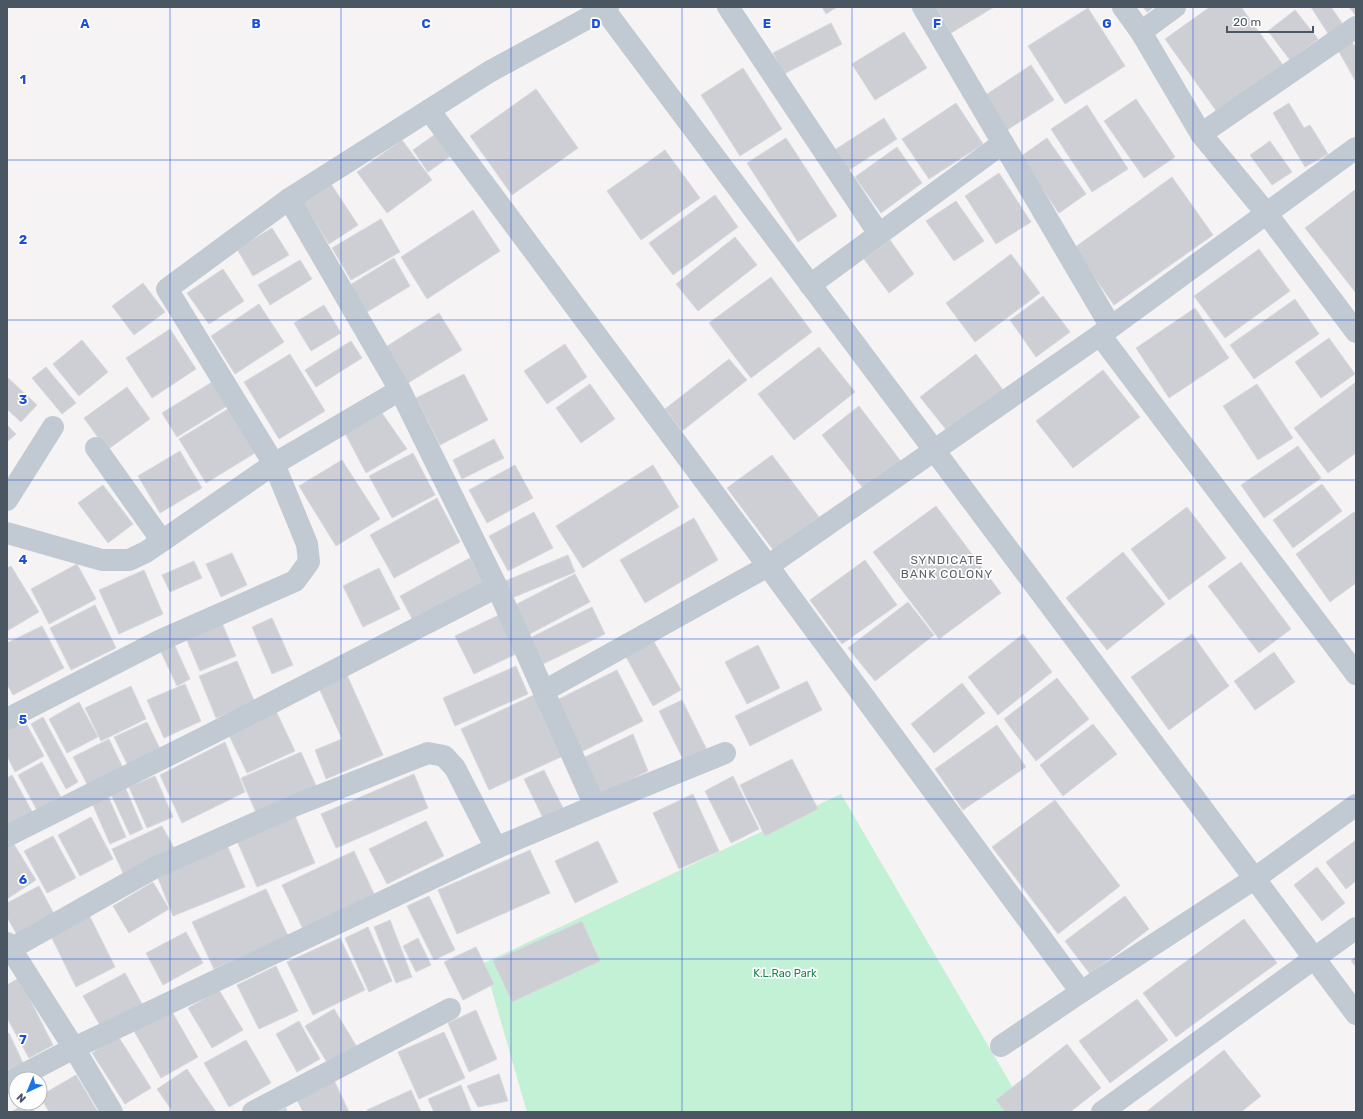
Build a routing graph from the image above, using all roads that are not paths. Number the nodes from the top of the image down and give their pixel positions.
1 (728, 7) edge
2 (923, 7) edge
3 (1123, 7) edge
4 (1175, 7) edge
5 (606, 8) edge
6 (1356, 27) edge
7 (1141, 32) junction
8 (430, 110) junction
9 (1201, 134) junction
10 (1003, 143) junction
11 (1356, 148) edge
12 (289, 199) junction
13 (1266, 214) junction
14 (879, 234) junction
15 (810, 285) junction
16 (1105, 331) junction
17 (1356, 332) edge
18 (400, 390) junction
19 (52, 427) dead end
20 (96, 448) dead end
21 (934, 450) junction
22 (274, 464) junction
23 (7, 500) edge
24 (7, 533) edge
25 (162, 541) junction
26 (768, 566) junction
27 (497, 587) junction
28 (1356, 674) edge
29 (544, 691) junction
30 (7, 719) edge
31 (725, 753) dead end
32 (596, 806) junction
33 (1356, 806) edge
34 (7, 836) edge
35 (496, 848) junction
36 (1254, 879) junction
37 (1356, 928) edge
38 (8, 948) edge
39 (1314, 958) junction
40 (1081, 992) junction
41 (450, 1009) dead end
42 (1356, 1014) edge
43 (1001, 1046) dead end
44 (74, 1048) junction
45 (7, 1083) edge
46 (112, 1112) edge
47 (253, 1112) edge
48 (1102, 1112) edge

1 - 14 street
2 - 10 street
3 - 7 street
4 - 7 street
5 - 8 street
5 - 15 street
6 - 9 street
7 - 9 street
8 - 12 street
8 - 26 street
9 - 13 street
10 - 14 street
10 - 16 street
11 - 13 street
12 - 18 street
12 - 22 street
13 - 16 street
13 - 17 street
14 - 15 street
15 - 21 street
16 - 21 street
16 - 28 street
18 - 22 street
18 - 27 street
19 - 23 street
20 - 25 street
21 - 26 street
21 - 36 street
22 - 25 street
22 - 30 street
24 - 25 street
26 - 29 street
26 - 40 street
27 - 29 street
27 - 34 street
29 - 32 street
31 - 32 street
32 - 35 street
33 - 36 street
35 - 38 street
35 - 44 street
36 - 39 street
36 - 40 street
37 - 39 street
38 - 44 street
39 - 42 street
39 - 48 street
40 - 43 street
41 - 47 street
44 - 45 street
44 - 46 street

